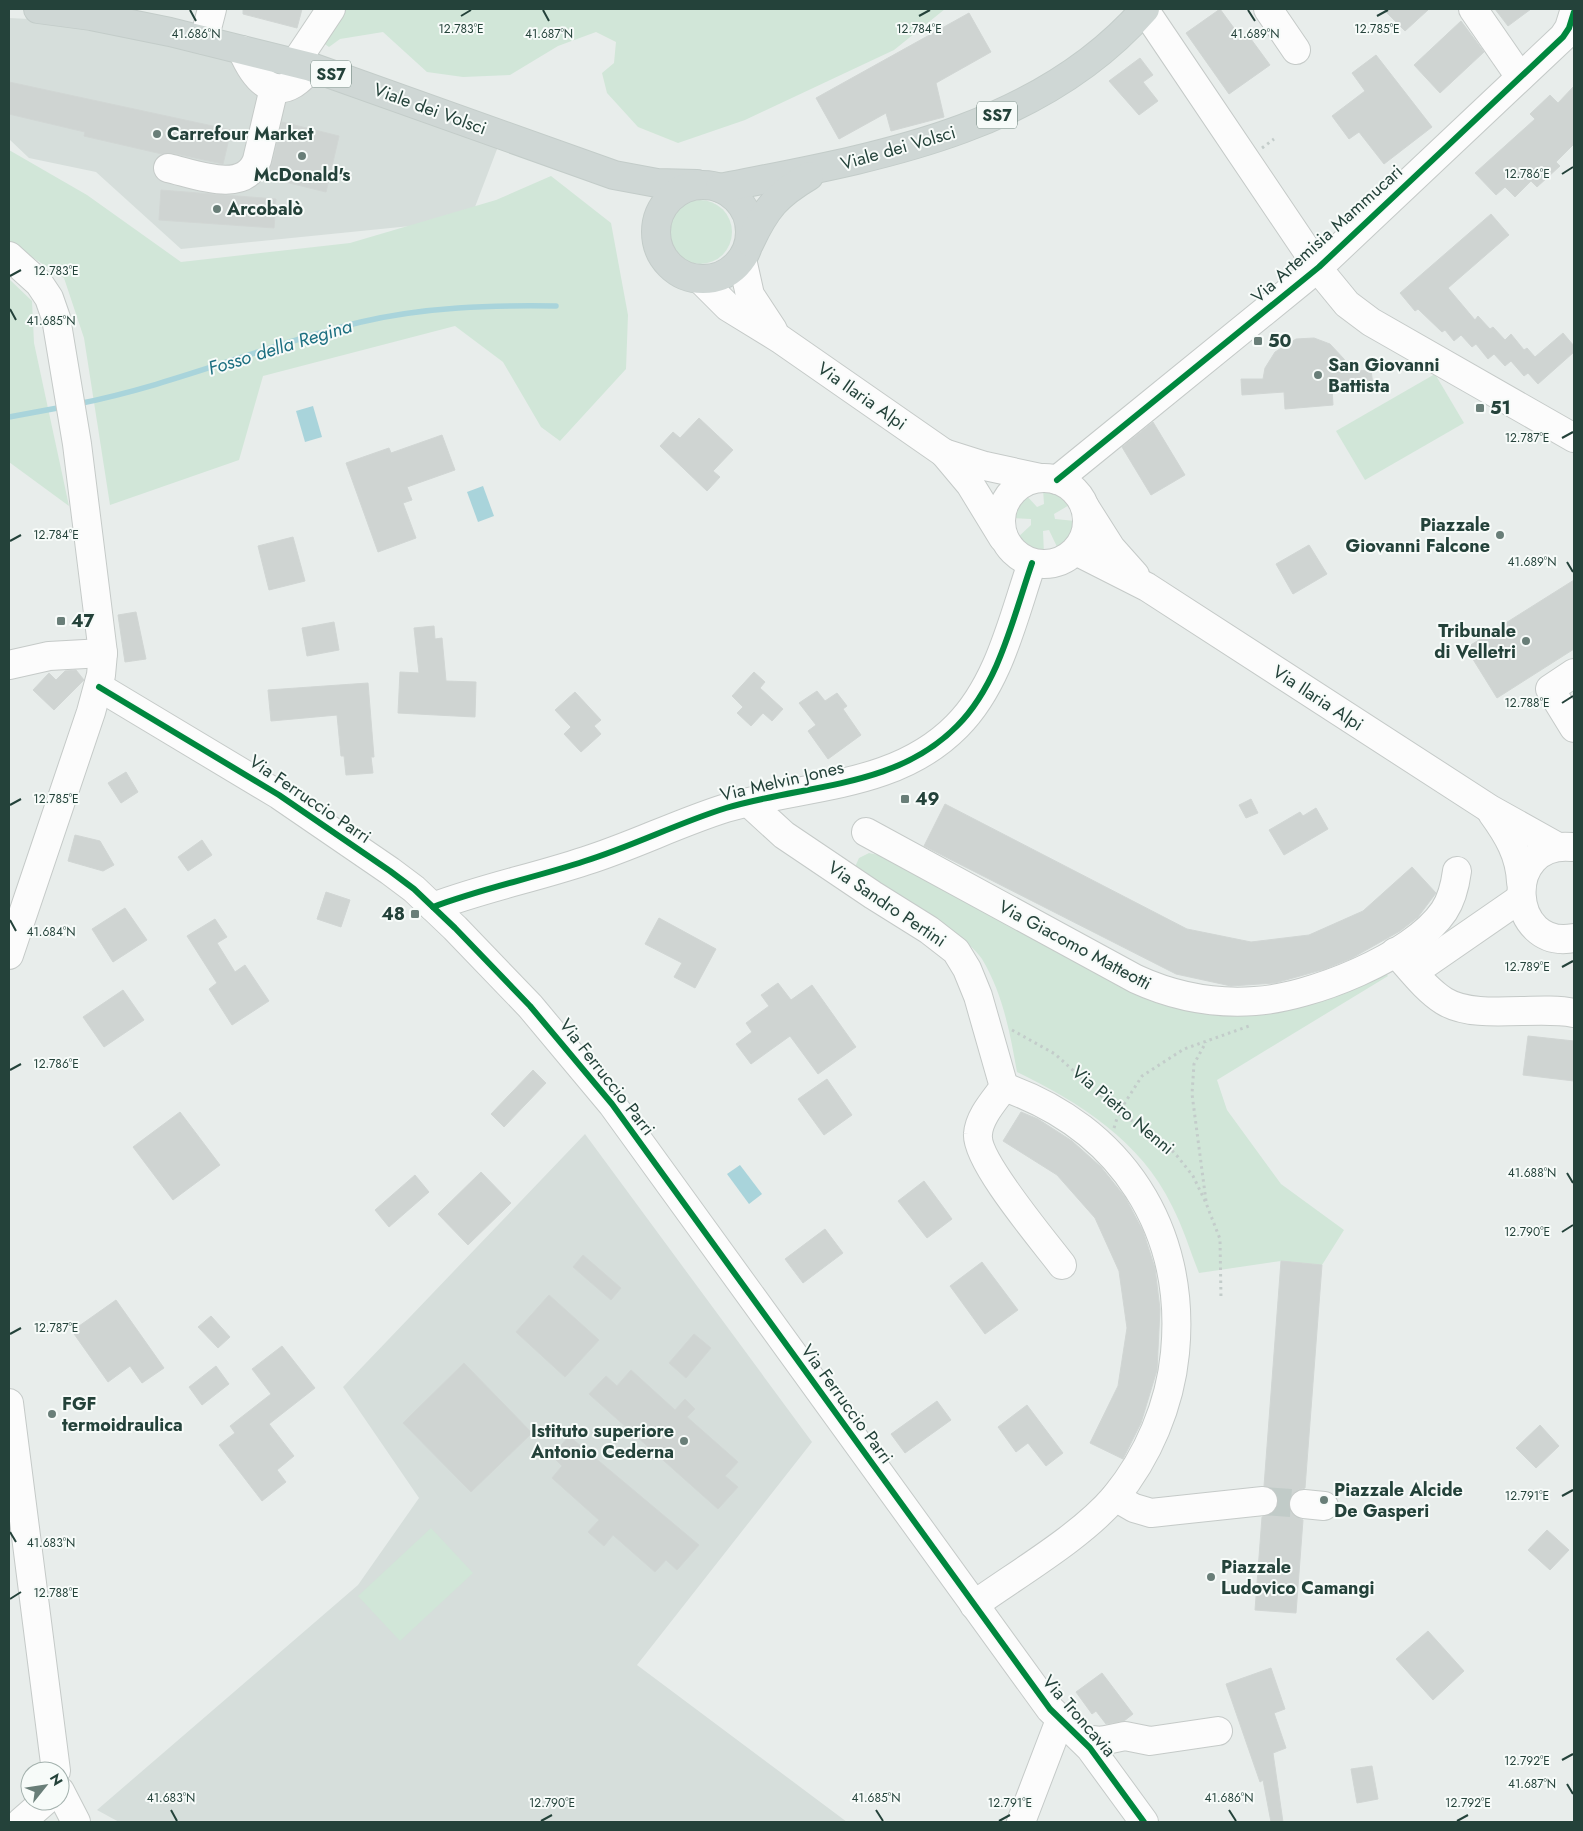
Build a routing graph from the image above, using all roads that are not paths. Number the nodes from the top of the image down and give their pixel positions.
1 (38, 9) edge
2 (212, 9) edge
3 (331, 9) edge
4 (1145, 9) edge
5 (1268, 9) edge
6 (1473, 9) edge
7 (1573, 19) edge
8 (204, 40) junction
9 (242, 50) junction
10 (1296, 50) dead end
11 (303, 65) junction
12 (1520, 77) junction
13 (274, 88) junction
14 (168, 168) dead end
15 (822, 168) junction
16 (614, 175) junction
17 (709, 186) junction
18 (655, 229) junction
19 (746, 251) junction
20 (9, 256) edge
21 (1319, 268) junction
22 (701, 280) junction
23 (780, 339) junction
24 (1574, 438) edge
25 (944, 453) junction
26 (1048, 479) junction
27 (1085, 507) junction
28 (1006, 543) junction
29 (1076, 551) junction
30 (1032, 563) junction
31 (1146, 587) junction
32 (103, 653) junction
33 (9, 665) edge
34 (1574, 673) edge
35 (99, 687) junction
36 (1574, 728) edge
37 (750, 803) junction
38 (1490, 809) junction
39 (866, 832) dead end
40 (1566, 847) edge
41 (1458, 872) dead end
42 (1521, 890) junction
43 (433, 907) junction
44 (1540, 930) junction
45 (1472, 933) junction
46 (1574, 938) edge
47 (1395, 952) junction
48 (9, 955) edge
49 (1414, 972) junction
50 (1574, 1013) edge
51 (1004, 1087) junction
52 (1062, 1265) dead end
53 (9, 1403) edge
54 (1115, 1497) junction
55 (1263, 1501) tunnel mouth
56 (974, 1605) junction
57 (1060, 1720) junction
58 (1218, 1731) dead end
59 (1082, 1739) junction
60 (55, 1761) edge
61 (70, 1810) edge
62 (33, 1811) edge
63 (21, 1822) edge
64 (76, 1822) edge
65 (1021, 1822) edge
66 (1144, 1822) edge

1 - 8 main road, Viale dei Volsci / SS7
2 - 8 street
3 - 11 street
4 - 15 main road, Viale dei Volsci / SS7
4 - 21 street
5 - 10 street
6 - 12 street
7 - 12 street, Via Artemisia Mammucari
8 - 9 main road, Viale dei Volsci / SS7
9 - 11 main road, Viale dei Volsci / SS7
9 - 13 street
11 - 13 street
11 - 16 main road, Viale dei Volsci / SS7
12 - 21 street, Via Artemisia Mammucari
13 - 14 street
15 - 17 main road, Viale dei Volsci / SS7
15 - 19 main road, Viale dei Volsci / SS7
16 - 17 main road, Viale dei Volsci
16 - 18 main road, Viale dei Volsci
17 - 18 main road, SS7
17 - 19 main road
18 - 22 main road
19 - 22 main road, SS7
19 - 23 street
20 - 32 street
21 - 24 street
21 - 26 street, Via Artemisia Mammucari
22 - 23 street, Via Ilaria Alpi
23 - 25 street, Via Ilaria Alpi
25 - 26 street, Via Ilaria Alpi
25 - 28 street, Via Ilaria Alpi
26 - 27 street
26 - 28 street
27 - 29 street
27 - 31 street, Via Ilaria Alpi
28 - 30 street
29 - 30 street
29 - 31 street, Via Ilaria Alpi
30 - 37 street, Via Melvin Jones
31 - 38 street, Via Ilaria Alpi
32 - 33 street
32 - 35 street
34 - 36 street
35 - 43 street, Via Ferruccio Parri
35 - 48 street
37 - 43 street, Via Melvin Jones
37 - 51 street, Via Sandro Pertini
38 - 40 street, Via Ilaria Alpi
38 - 42 street, Via Ilaria Alpi
39 - 47 street, Via Giacomo Matteotti
40 - 42 street
41 - 47 street, Via Giacomo Matteotti
42 - 44 street, Via Ilaria Alpi
42 - 45 street
43 - 56 street, Via Ferruccio Parri
44 - 45 street
44 - 46 street
45 - 49 street
47 - 49 street
49 - 50 street
51 - 52 street
51 - 54 street
53 - 60 street
54 - 55 street
54 - 56 street
56 - 57 street, Via Troncavia
57 - 59 street, Via Troncavia
57 - 65 street
58 - 59 street
59 - 66 street, Via Troncavia
61 - 64 street
62 - 63 street

